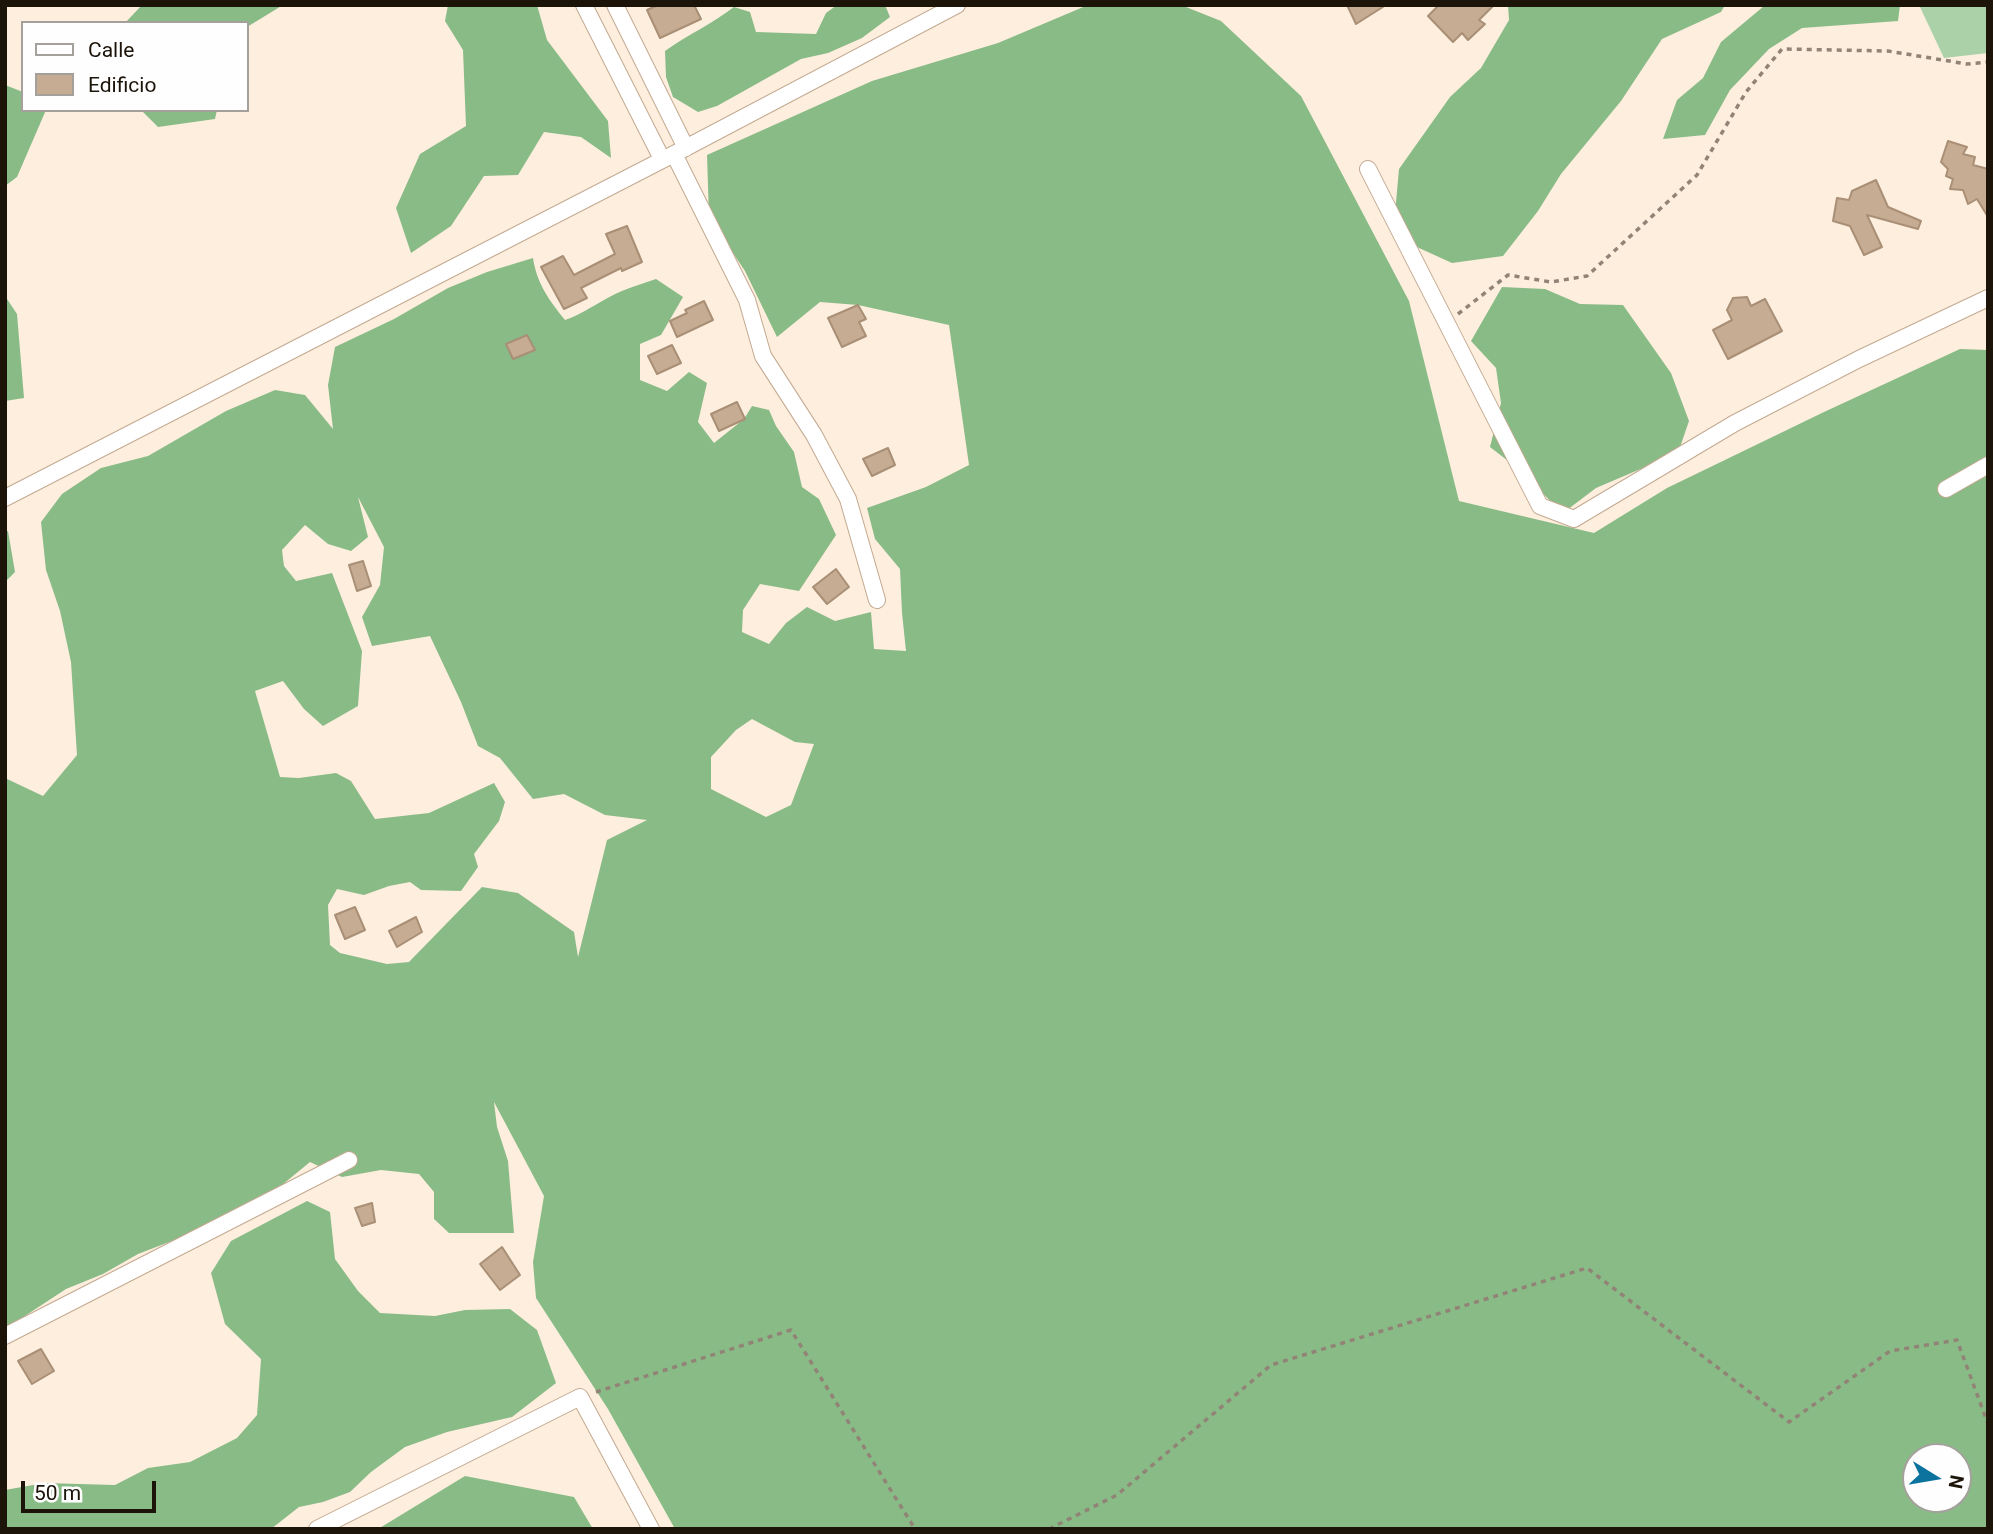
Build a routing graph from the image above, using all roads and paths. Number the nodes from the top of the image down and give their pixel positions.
1 (584, 5) edge
2 (614, 5) edge
3 (957, 5) edge
4 (1988, 62) edge
5 (674, 154) junction
6 (1368, 169) dead end
7 (1988, 299) edge
8 (1447, 323) junction
9 (1988, 465) edge
10 (1945, 489) dead end
11 (5, 498) edge
12 (877, 600) dead end
13 (349, 1160) dead end
14 (5, 1336) edge
15 (580, 1396) junction
16 (1988, 1424) edge
17 (317, 1529) edge
18 (651, 1529) edge
19 (915, 1529) edge
20 (1049, 1529) edge

1 - 5 street
2 - 5 street
3 - 5 street
4 - 8 path
5 - 11 street
5 - 12 street
6 - 8 street
7 - 8 street
9 - 10 street
13 - 14 street
15 - 17 street
15 - 18 street
15 - 19 path
16 - 20 path

